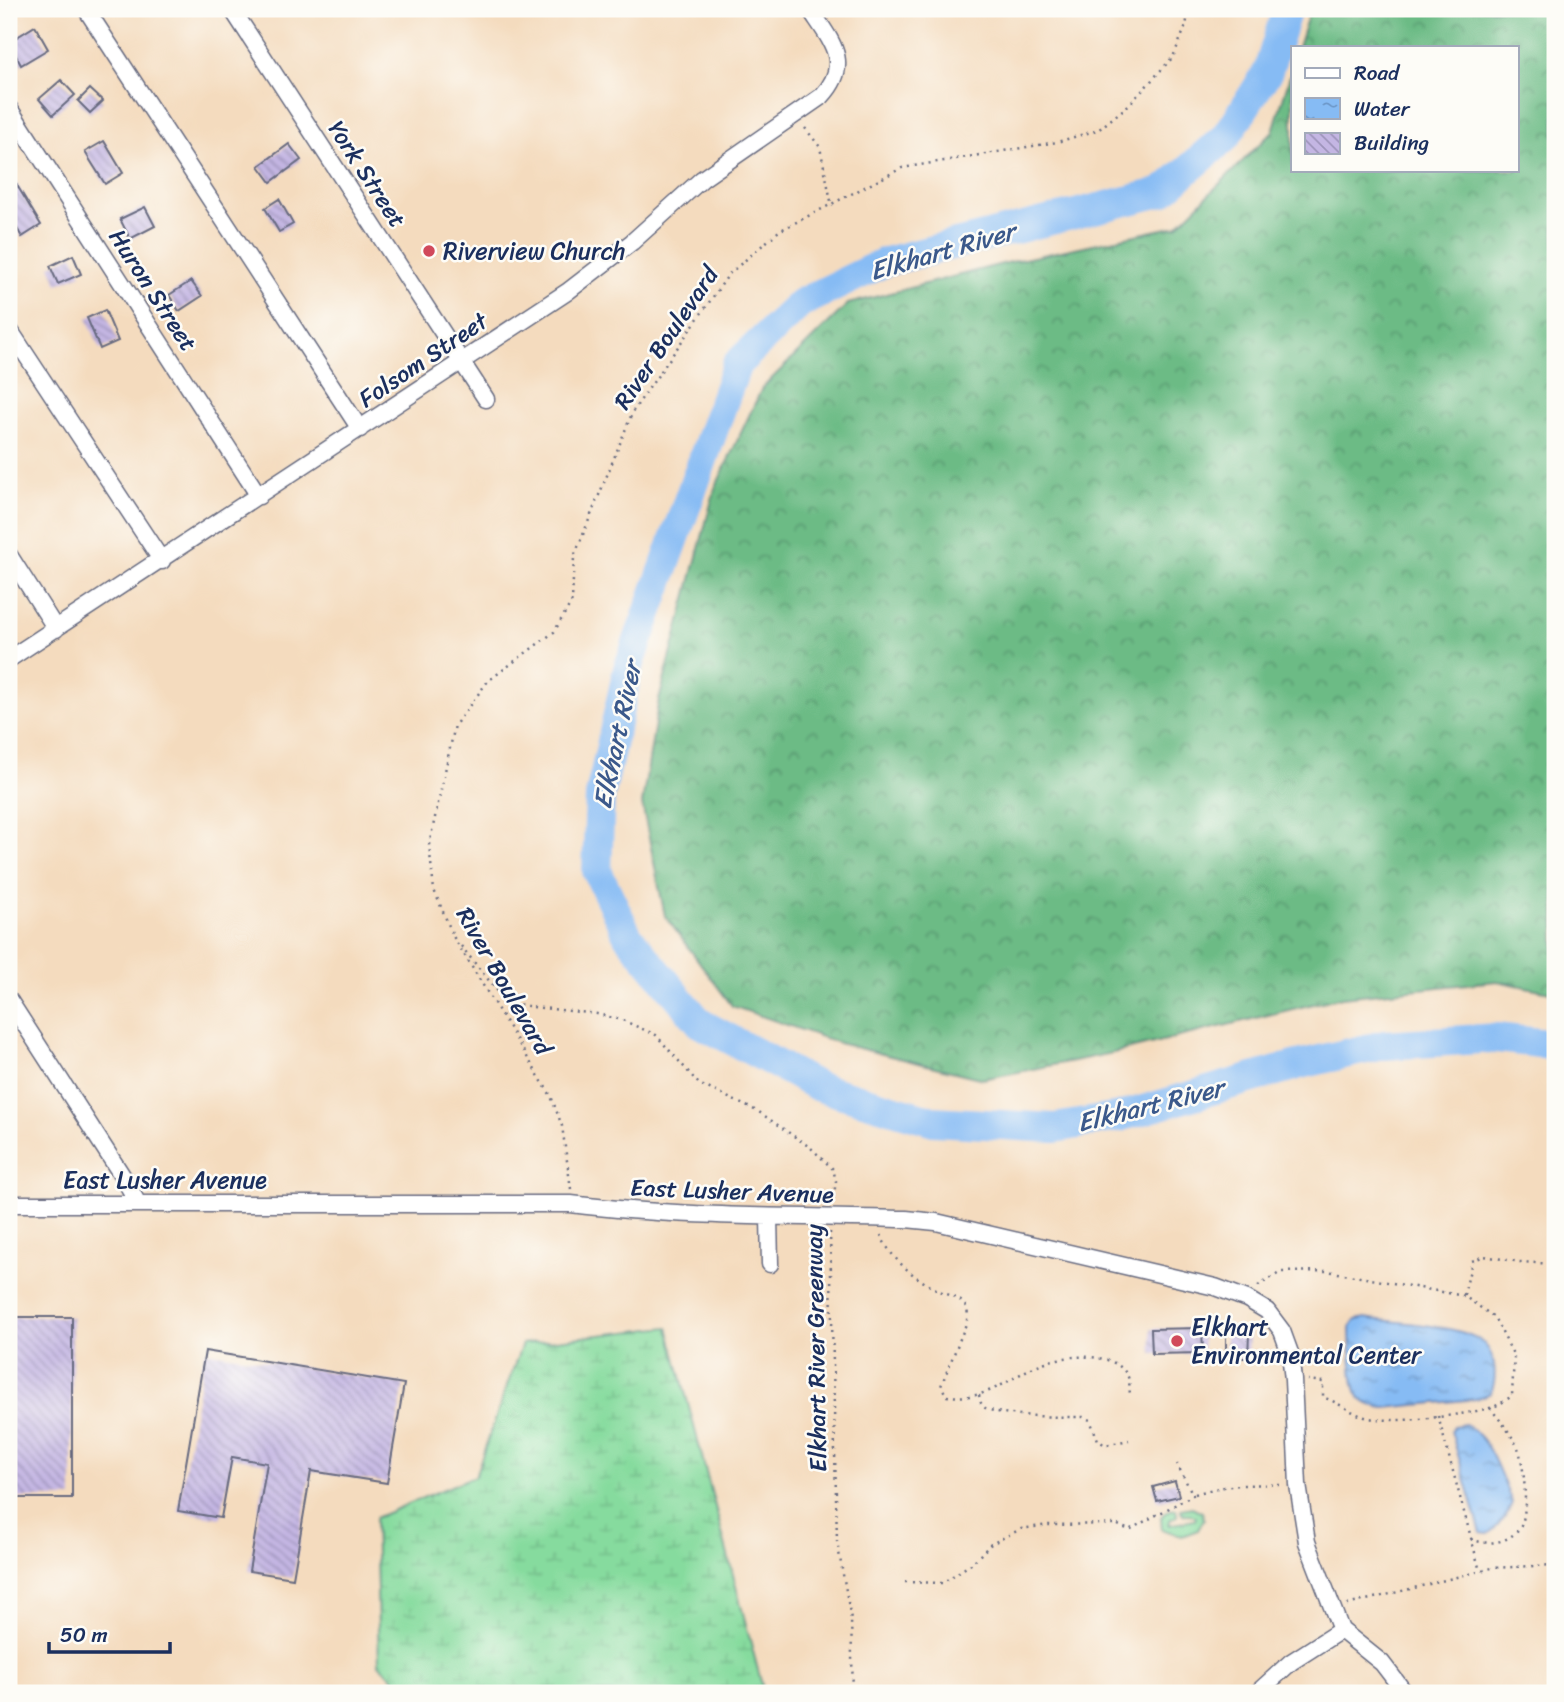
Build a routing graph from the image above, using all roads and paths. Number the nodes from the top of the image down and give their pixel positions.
1 (86, 9) edge
2 (232, 9) edge
3 (810, 9) edge
4 (1189, 9) edge
5 (9, 108) edge
6 (793, 116) junction
7 (832, 206) junction
8 (9, 329) edge
9 (461, 361) junction
10 (486, 399) dead end
11 (360, 429) junction
12 (259, 496) junction
13 (9, 555) edge
14 (162, 561) junction
15 (57, 629) junction
16 (9, 659) edge
17 (454, 938) junction
18 (9, 1000) edge
19 (137, 1202) junction
20 (9, 1204) edge
21 (571, 1204) junction
22 (831, 1216) junction
23 (769, 1217) junction
24 (877, 1218) junction
25 (770, 1264) dead end
26 (1555, 1264) edge
27 (1464, 1296) junction
28 (1247, 1299) junction
29 (1293, 1380) junction
30 (1130, 1393) dead end
31 (979, 1394) junction
32 (1490, 1408) junction
33 (1438, 1416) junction
34 (1129, 1440) dead end
35 (1177, 1464) dead end
36 (1298, 1482) junction
37 (1193, 1495) junction
38 (1471, 1539) junction
39 (1555, 1565) edge
40 (1480, 1571) junction
41 (905, 1582) dead end
42 (1334, 1609) junction
43 (1341, 1630) junction
44 (853, 1693) edge
45 (1257, 1693) edge
46 (1405, 1693) edge

1 - 11 street
2 - 9 street, York Street
3 - 6 street, Folsom Street
4 - 7 path
5 - 12 street, Huron Street
6 - 7 path
6 - 9 street, Folsom Street
7 - 17 path, River Boulevard
8 - 14 street
9 - 10 street, York Street
9 - 11 street, Folsom Street
11 - 12 street, Folsom Street
12 - 14 street, Folsom Street
13 - 15 street
14 - 15 street, Folsom Street
15 - 16 street, Folsom Street
17 - 21 path, River Boulevard
17 - 22 path, Elkhart River Greenway
18 - 19 street
19 - 20 street, East Lusher Avenue
19 - 21 street, East Lusher Avenue
21 - 23 street, East Lusher Avenue
22 - 23 street, East Lusher Avenue
22 - 24 street, East Lusher Avenue
22 - 44 path, Elkhart River Greenway
23 - 25 street
24 - 28 street, East Lusher Avenue
24 - 31 path
26 - 27 path
27 - 28 path
27 - 32 path
28 - 29 street, East Lusher Avenue
29 - 33 path
29 - 36 street, East Lusher Avenue
30 - 31 path
31 - 34 path
32 - 33 path
32 - 38 path
33 - 38 path
35 - 37 path
36 - 37 path
36 - 42 street, East Lusher Avenue
37 - 41 path
38 - 40 path
39 - 40 path
40 - 42 path
42 - 43 street, East Lusher Avenue
43 - 45 street
43 - 46 street

